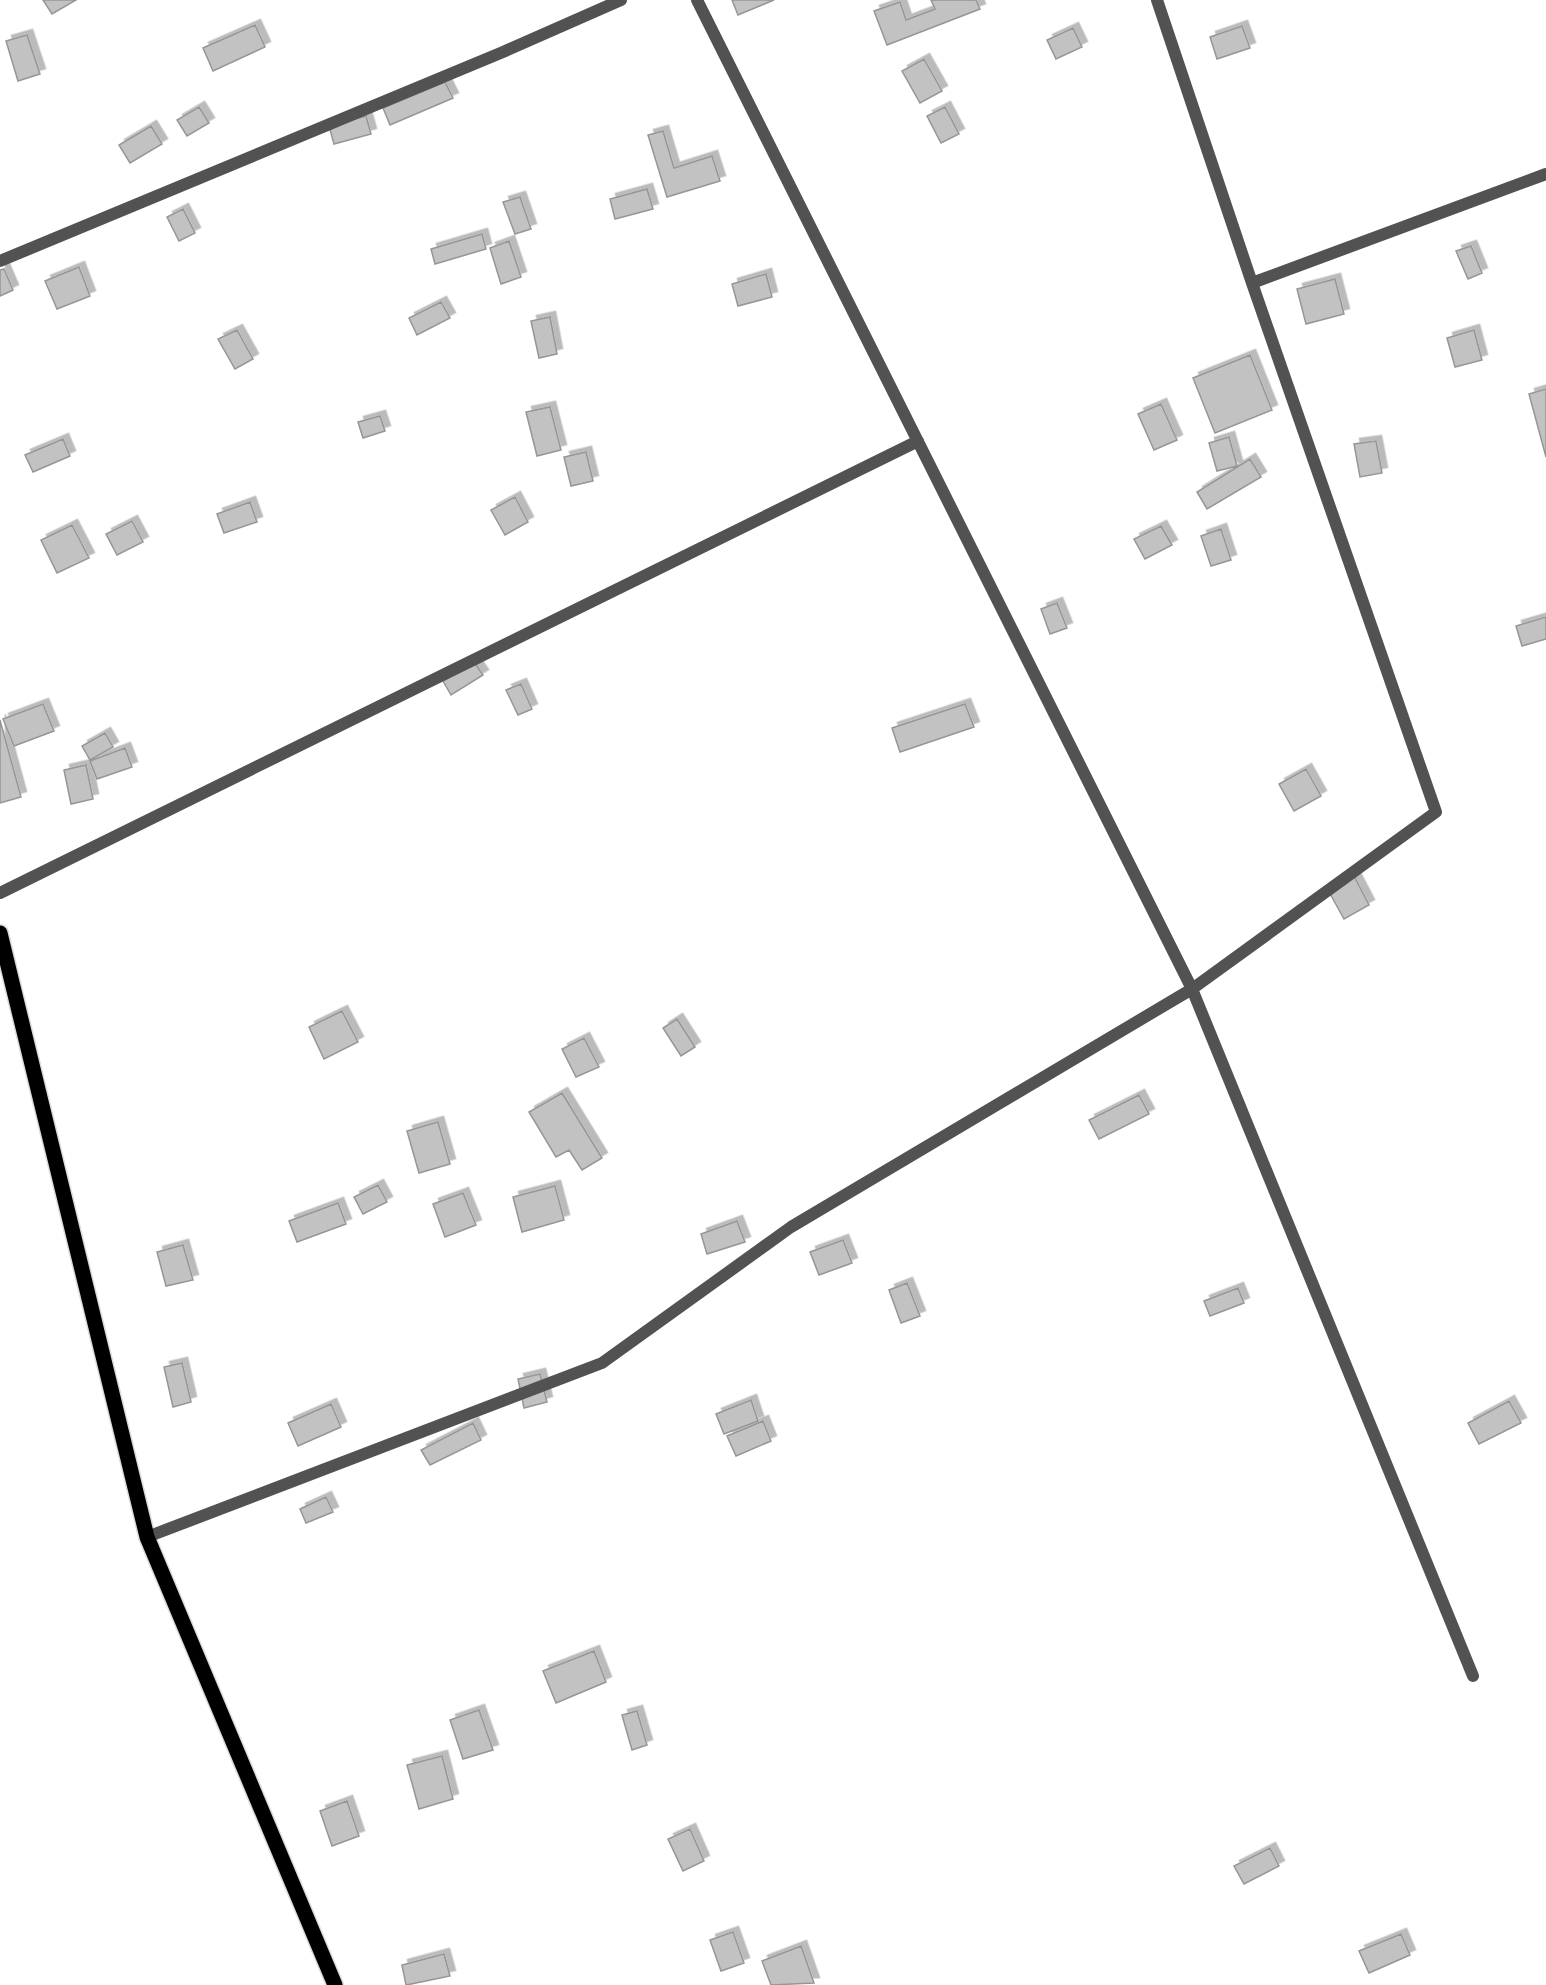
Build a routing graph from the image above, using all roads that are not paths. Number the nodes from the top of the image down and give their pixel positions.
1 (621, 0) edge
2 (697, 0) edge
3 (1157, 0) edge
4 (1546, 174) edge
5 (0, 261) edge
6 (1252, 283) junction
7 (918, 441) junction
8 (0, 893) edge
9 (0, 933) edge
10 (1192, 988) junction
11 (147, 1537) junction
12 (1473, 1676) dead end
13 (335, 1985) edge

1 - 5 street
2 - 7 street
3 - 6 street
4 - 6 street
6 - 10 street
7 - 8 street
7 - 10 street
9 - 11 main road
10 - 11 street
10 - 12 street
11 - 13 main road

